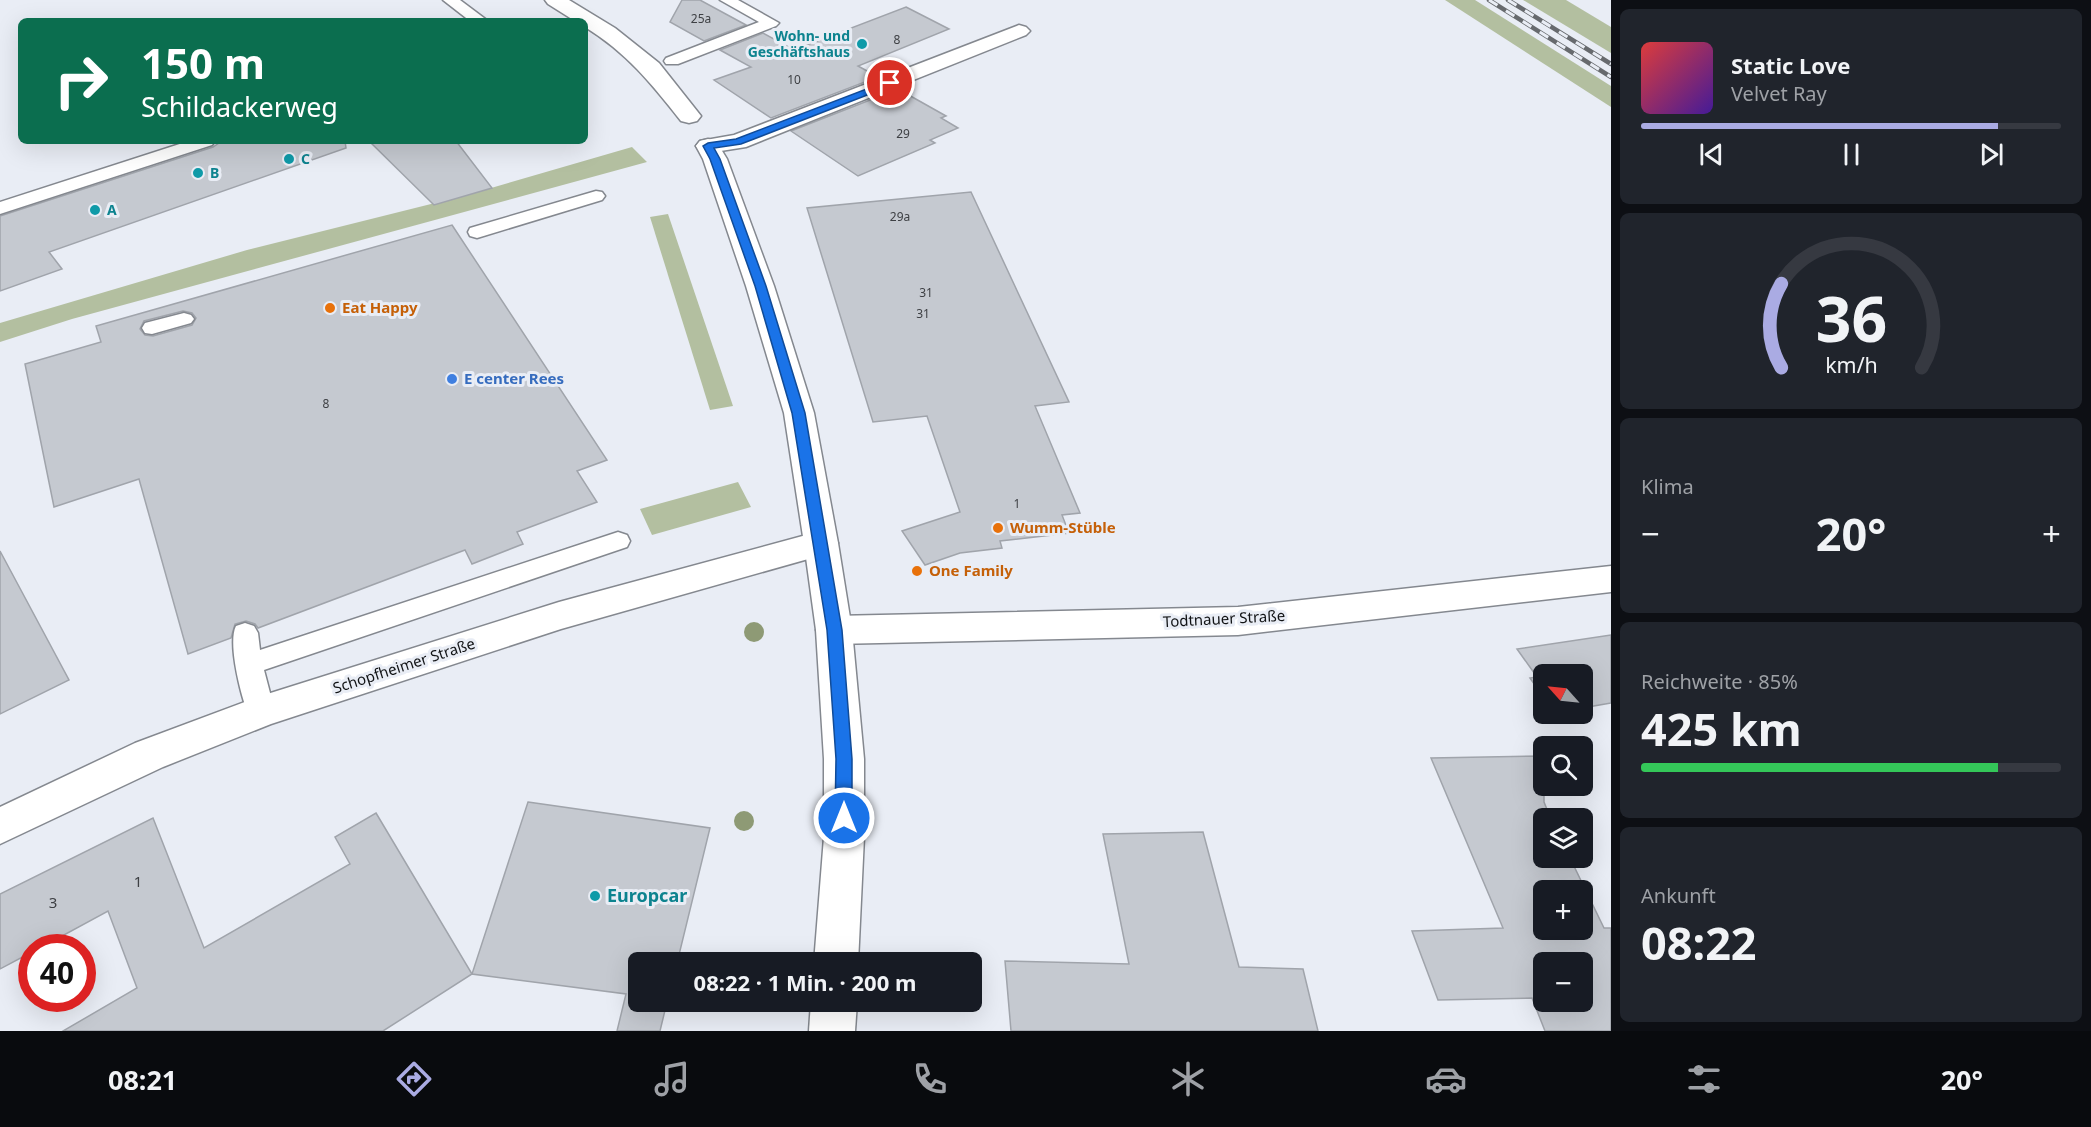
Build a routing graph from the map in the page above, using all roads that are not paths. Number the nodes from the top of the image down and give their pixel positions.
1 (450, 0) edge
2 (555, 0) edge
3 (727, 0) edge
4 (476, 18) edge
5 (584, 18) edge
6 (588, 21) edge
7 (1019, 31) dead end
8 (672, 61) dead end
9 (689, 116) dead end
10 (197, 144) edge
11 (596, 196) dead end
12 (0, 208) edge
13 (477, 232) dead end
14 (184, 319) dead end
15 (152, 328) dead end
16 (618, 541) dead end
17 (821, 543) junction
18 (1611, 579) edge
19 (834, 630) junction
20 (245, 633) dead end
21 (249, 664) junction
22 (261, 712) junction
23 (0, 826) edge
24 (837, 952) edge
25 (833, 1012) edge
26 (832, 1031) edge

1 - 4 lane
2 - 5 street
3 - 8 lane
6 - 9 street
7 - 17 street
10 - 12 lane
11 - 13 lane
14 - 15 lane
16 - 21 lane
17 - 19 street
17 - 22 street, Schopfheimer Straße
18 - 19 street, Todtnauer Straße
19 - 24 street
20 - 21 lane
21 - 22 lane
22 - 23 street, Schopfheimer Straße
25 - 26 street

